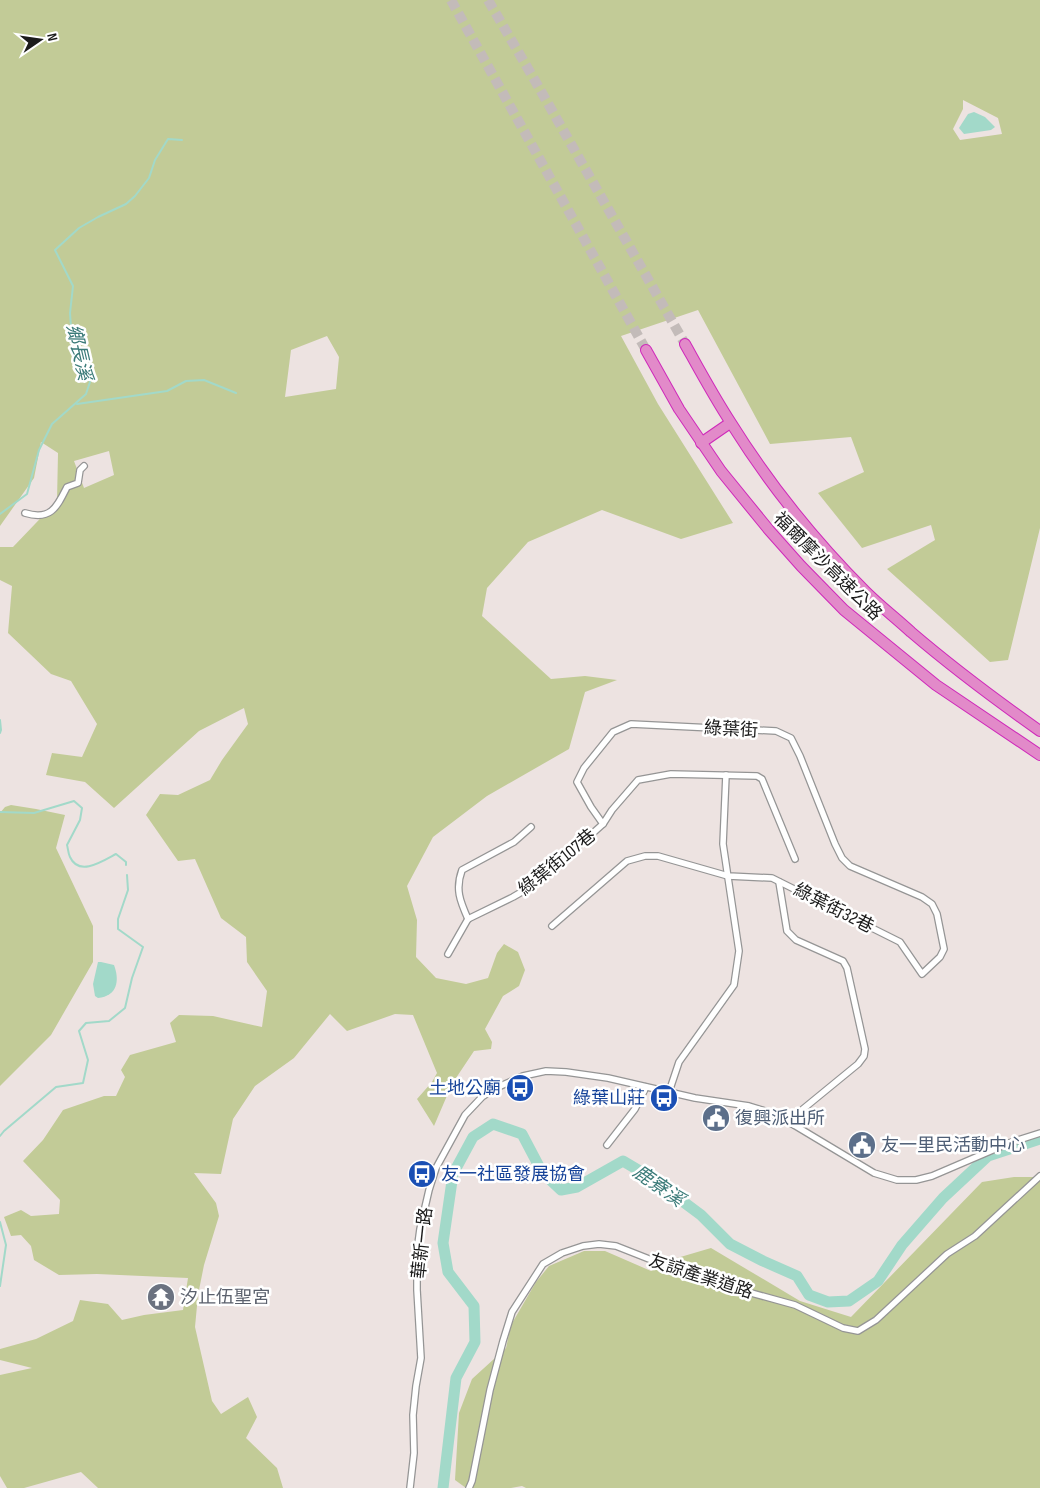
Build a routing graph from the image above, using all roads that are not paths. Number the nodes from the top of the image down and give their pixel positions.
1 (685, 344) tunnel mouth
2 (646, 350) tunnel mouth
3 (730, 423) junction
4 (701, 444) junction
5 (84, 466) dead end
6 (25, 513) dead end
7 (1040, 731) edge
8 (1040, 755) edge
9 (726, 775) junction
10 (603, 824) junction
11 (531, 827) dead end
12 (795, 859) dead end
13 (728, 876) junction
14 (780, 882) junction
15 (468, 919) junction
16 (552, 926) dead end
17 (448, 954) dead end
18 (922, 974) joint
19 (646, 1087) junction
20 (669, 1092) junction
21 (794, 1125) junction
22 (1040, 1132) edge
23 (607, 1145) dead end
24 (1040, 1176) edge
25 (410, 1488) edge
26 (469, 1488) edge

1 - 3 highway, 福爾摩沙高速公路
2 - 4 highway, 福爾摩沙高速公路
3 - 4 highway
3 - 7 highway, 福爾摩沙高速公路
4 - 8 highway, 福爾摩沙高速公路
5 - 6 street
9 - 10 street
9 - 12 street
9 - 13 street
10 - 15 street, 綠葉街107巷
10 - 18 street, 綠葉街
11 - 15 street
13 - 14 street, 綠葉街32巷
13 - 16 street, 綠葉街32巷
13 - 20 street
14 - 18 street, 綠葉街32巷
14 - 21 street
15 - 17 street
19 - 20 street, 華新一路
19 - 23 street
19 - 25 street, 華新一路
20 - 21 street, 華新一路
21 - 22 street, 華新一路
24 - 26 street, 友諒產業道路

